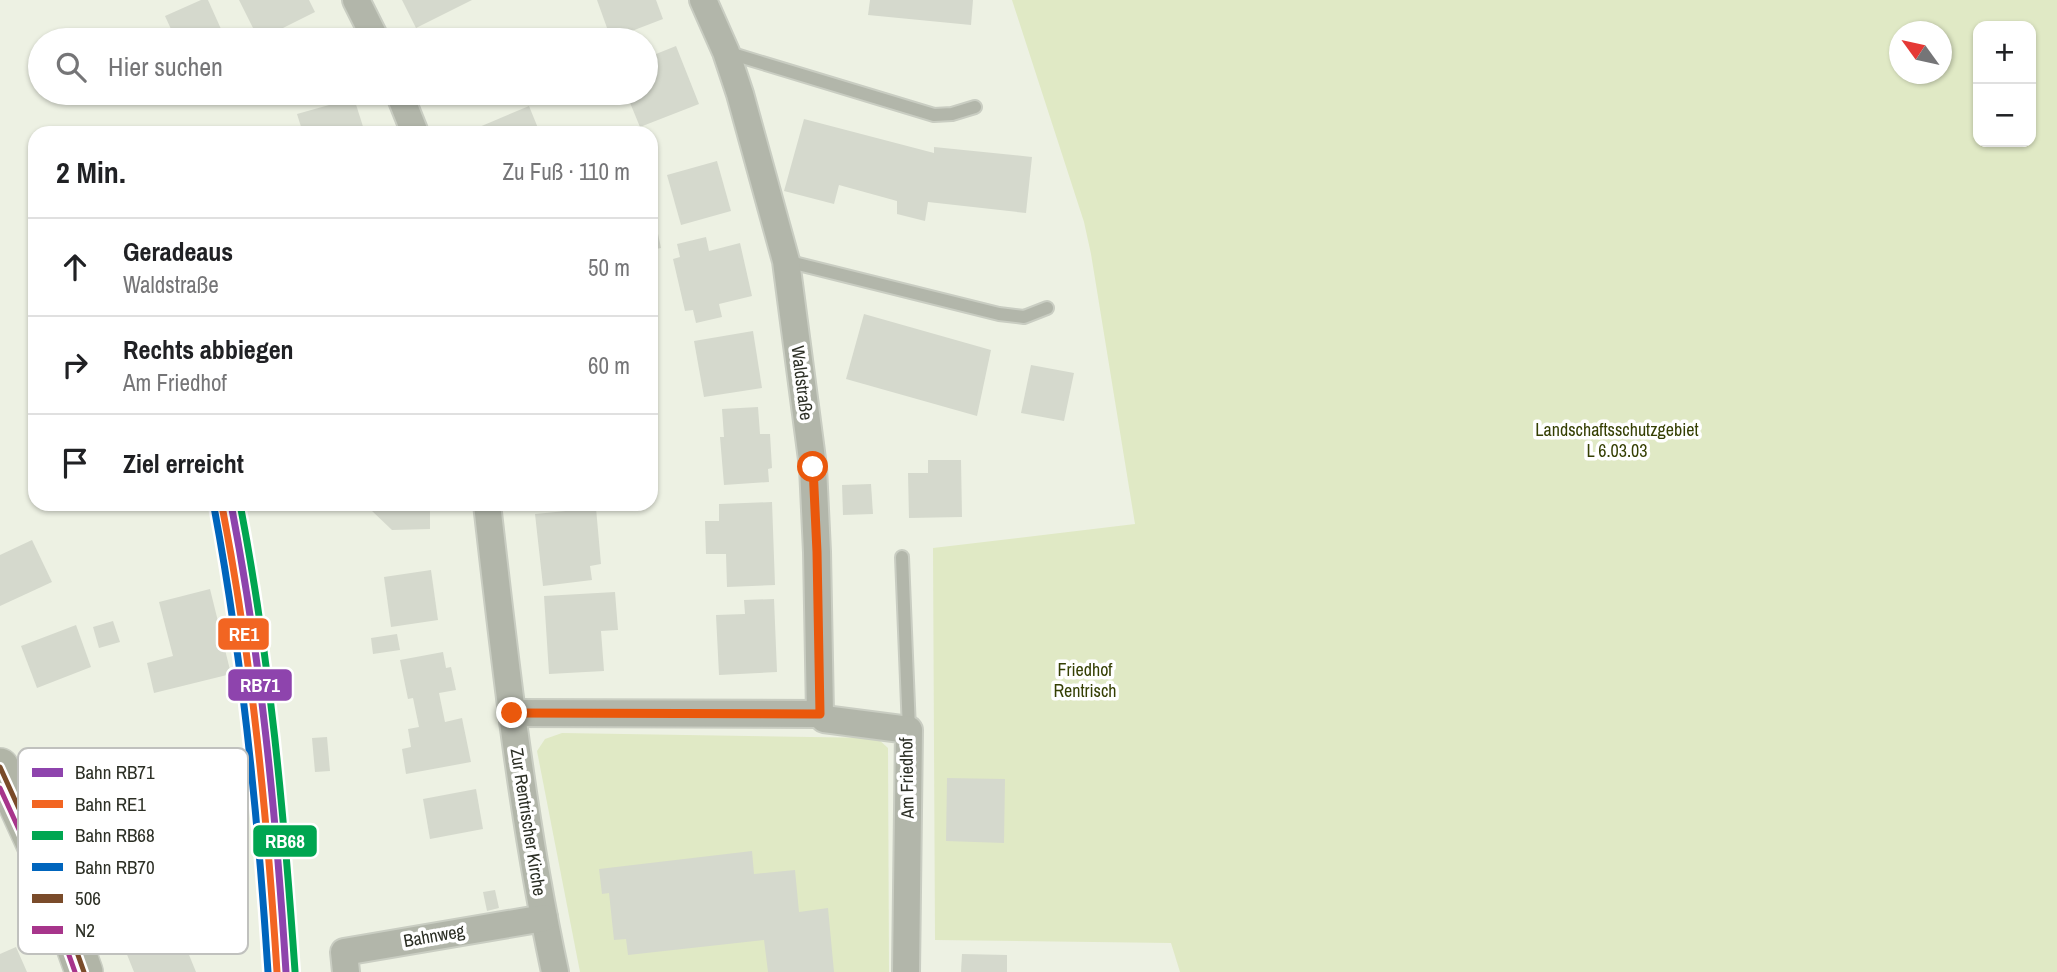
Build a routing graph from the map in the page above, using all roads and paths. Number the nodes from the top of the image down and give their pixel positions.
1 (356, 0) edge
2 (703, 0) edge
3 (370, 28) edge
4 (726, 52) junction
5 (403, 105) edge
6 (975, 107) dead end
7 (412, 126) edge
8 (786, 261) junction
9 (1047, 308) dead end
10 (488, 511) edge
11 (902, 557) dead end
12 (512, 713) junction
13 (820, 714) junction
14 (909, 730) junction
15 (0, 767) edge
16 (18, 807) edge
17 (544, 918) junction
18 (78, 954) edge
19 (84, 972) edge
20 (346, 972) edge
21 (555, 972) edge
22 (906, 972) edge

1 - 3 street
2 - 4 street, Waldstraße
4 - 6 lane
4 - 8 street, Waldstraße
5 - 7 street
8 - 9 lane
8 - 13 street, Waldstraße
10 - 12 street, Zur Rentrischer Kirche
11 - 14 lane
12 - 13 street, Am Friedhof
12 - 17 street, Zur Rentrischer Kirche
13 - 14 street, Am Friedhof
14 - 22 street, Am Friedhof
15 - 16 main road
17 - 20 street, Bahnweg
17 - 21 street, Zur Rentrischer Kirche
18 - 19 main road

